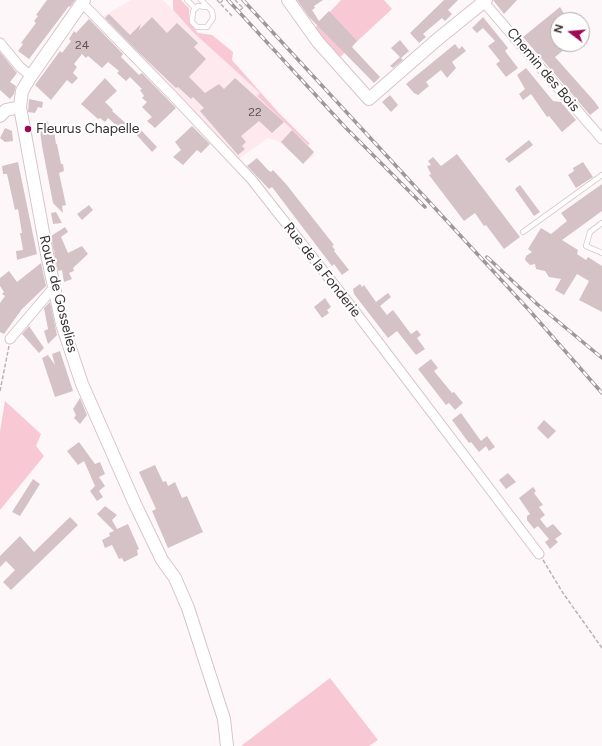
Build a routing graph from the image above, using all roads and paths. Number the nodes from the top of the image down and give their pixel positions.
1 (187, 0) edge
2 (201, 0) edge
3 (217, 0) edge
4 (223, 0) edge
5 (235, 0) edge
6 (288, 0) edge
7 (484, 1) edge
8 (83, 2) edge
9 (220, 3) junction
10 (206, 7) junction
11 (195, 8) junction
12 (240, 10) dead end
13 (232, 16) dead end
14 (0, 43) edge
15 (31, 76) junction
16 (20, 107) junction
17 (0, 116) edge
18 (602, 139) edge
19 (602, 175) edge
20 (602, 223) edge
21 (523, 232) dead end
22 (602, 253) edge
23 (54, 287) junction
24 (10, 339) joint
25 (0, 391) edge
26 (539, 554) joint
27 (602, 648) edge
28 (227, 746) edge

1 - 11 lane
2 - 10 lane
3 - 9 path
4 - 9 path
5 - 12 path
6 - 7 main road
7 - 18 street, Chemin des Bois
8 - 15 main road
8 - 26 street, Rue de la Fonderie
9 - 13 path
10 - 11 lane
10 - 11 lane
14 - 15 street
15 - 16 main road
16 - 17 main road
16 - 23 main road, Route de Gosselies
19 - 21 lane
20 - 22 lane
23 - 24 street
23 - 28 main road, Route de Gosselies
24 - 25 path
26 - 27 path

